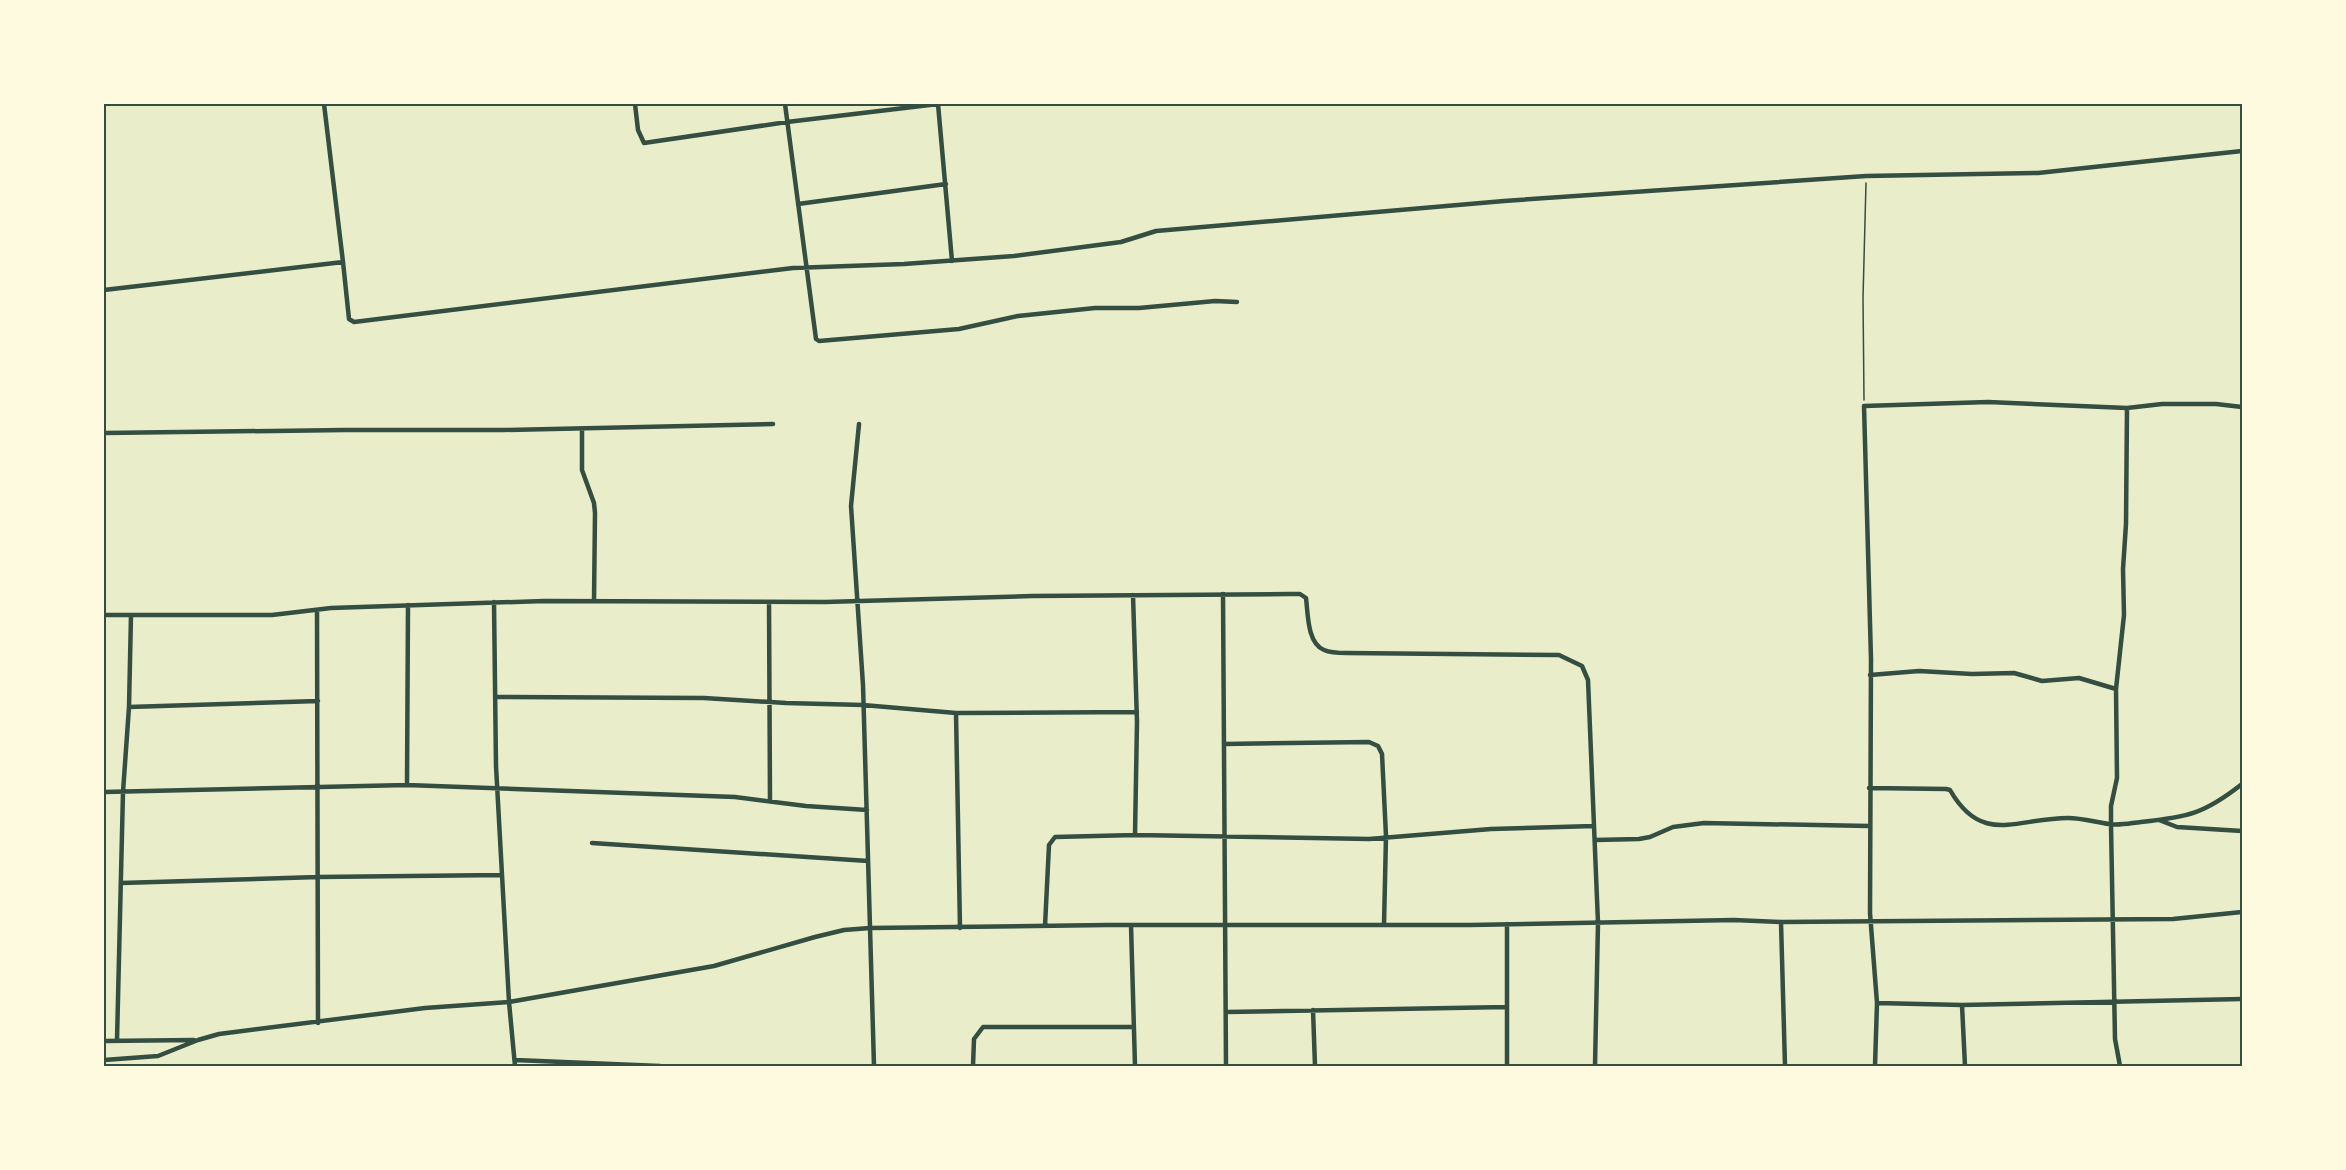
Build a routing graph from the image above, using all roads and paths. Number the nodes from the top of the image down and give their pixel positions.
1 (324, 104) edge
2 (635, 104) edge
3 (785, 104) edge
4 (938, 104) edge
5 (787, 122) junction
6 (2242, 151) edge
7 (1866, 176) junction
8 (946, 184) junction
9 (798, 204) junction
10 (952, 261) junction
11 (343, 262) junction
12 (806, 267) junction
13 (104, 290) edge
14 (1237, 302) dead end
15 (1864, 406) junction
16 (2242, 407) edge
17 (2127, 408) junction
18 (772, 424) dead end
19 (859, 424) dead end
20 (582, 429) junction
21 (104, 433) edge
22 (1223, 594) junction
23 (1133, 595) junction
24 (859, 601) junction
25 (494, 602) junction
26 (594, 602) junction
27 (770, 602) junction
28 (408, 605) junction
29 (317, 610) junction
30 (104, 615) edge
31 (130, 615) junction
32 (1870, 675) junction
33 (2116, 689) junction
34 (496, 697) junction
35 (318, 701) junction
36 (769, 701) junction
37 (863, 705) junction
38 (129, 707) junction
39 (1137, 712) junction
40 (956, 713) junction
41 (1224, 744) junction
42 (2242, 784) edge
43 (407, 785) junction
44 (318, 787) junction
45 (1869, 788) junction
46 (498, 790) junction
47 (104, 792) edge
48 (123, 792) junction
49 (770, 801) junction
50 (867, 810) junction
51 (2159, 820) junction
52 (2111, 825) junction
53 (1594, 826) junction
54 (1869, 826) junction
55 (2242, 831) edge
56 (1135, 836) junction
57 (1386, 836) junction
58 (1224, 837) junction
59 (1595, 840) junction
60 (592, 843) dead end
61 (868, 861) junction
62 (502, 875) junction
63 (318, 877) junction
64 (121, 883) junction
65 (2242, 912) edge
66 (2112, 919) junction
67 (1871, 920) junction
68 (1781, 922) junction
69 (1598, 923) junction
70 (1507, 924) junction
71 (1131, 925) junction
72 (1384, 925) junction
73 (1045, 926) junction
74 (1224, 926) junction
75 (870, 928) junction
76 (960, 928) junction
77 (2242, 999) edge
78 (508, 1002) junction
79 (2114, 1002) junction
80 (1877, 1003) junction
81 (1962, 1005) junction
82 (1507, 1007) junction
83 (1313, 1010) junction
84 (1226, 1012) junction
85 (318, 1023) junction
86 (1133, 1027) junction
87 (198, 1040) junction
88 (104, 1041) edge
89 (117, 1041) junction
90 (104, 1060) edge
91 (515, 1060) junction
92 (515, 1066) edge
93 (660, 1066) edge
94 (874, 1066) edge
95 (973, 1066) edge
96 (1135, 1066) edge
97 (1226, 1066) edge
98 (1315, 1066) edge
99 (1507, 1066) edge
100 (1595, 1066) edge
101 (1785, 1066) edge
102 (1875, 1066) edge
103 (1965, 1066) edge
104 (2120, 1066) edge

1 - 11 street
2 - 5 street
3 - 5 street
4 - 5 street
4 - 8 street
5 - 9 street
6 - 7 street
7 - 10 street
7 - 15 path
8 - 9 street
8 - 10 street
9 - 12 street
10 - 12 street
11 - 12 street
11 - 13 street
12 - 14 street
15 - 17 street
15 - 32 street
16 - 17 street
17 - 33 street
18 - 20 street
19 - 24 street
20 - 21 street
20 - 26 street
22 - 23 street
22 - 41 street
22 - 53 street
23 - 24 street
23 - 39 street
24 - 27 street
24 - 37 street
25 - 26 street
25 - 28 street
25 - 34 street
26 - 27 street
27 - 36 street
28 - 29 street
28 - 43 street
29 - 31 street
29 - 35 street
30 - 31 street
31 - 38 street
32 - 33 street
32 - 45 street
33 - 52 street
34 - 36 street
34 - 46 street
35 - 38 street
35 - 44 street
36 - 37 street
36 - 49 street
37 - 40 street
37 - 50 street
38 - 48 street
39 - 40 street
39 - 56 street
40 - 76 street
41 - 57 street
41 - 58 street
42 - 51 street
43 - 44 street
43 - 46 street
44 - 48 street
44 - 63 street
45 - 52 street
45 - 54 street
46 - 49 street
46 - 62 street
47 - 48 street
48 - 64 street
49 - 50 street
50 - 61 street
51 - 52 street
51 - 55 street
52 - 66 street
53 - 57 street
53 - 59 street
54 - 59 street
54 - 67 street
56 - 58 street
56 - 73 street
57 - 58 street
57 - 72 street
58 - 74 street
59 - 69 street
60 - 61 street
61 - 75 street
62 - 63 street
62 - 78 street
63 - 64 street
63 - 85 street
64 - 89 street
65 - 66 street
66 - 67 street
66 - 79 street
67 - 68 street
67 - 80 street
68 - 69 street
68 - 101 street
69 - 70 street
69 - 100 street
70 - 72 street
70 - 82 street
71 - 73 street
71 - 74 street
71 - 86 street
72 - 74 street
73 - 76 street
74 - 84 street
75 - 76 street
75 - 78 street
75 - 94 street
77 - 79 street
78 - 85 street
78 - 91 street
79 - 81 street
79 - 104 street
80 - 81 street
80 - 102 street
81 - 103 street
82 - 83 street
82 - 99 street
83 - 84 street
83 - 98 street
84 - 97 street
85 - 87 street
86 - 95 street
86 - 96 street
87 - 89 street
87 - 90 street
88 - 89 street
91 - 92 street
91 - 93 street

